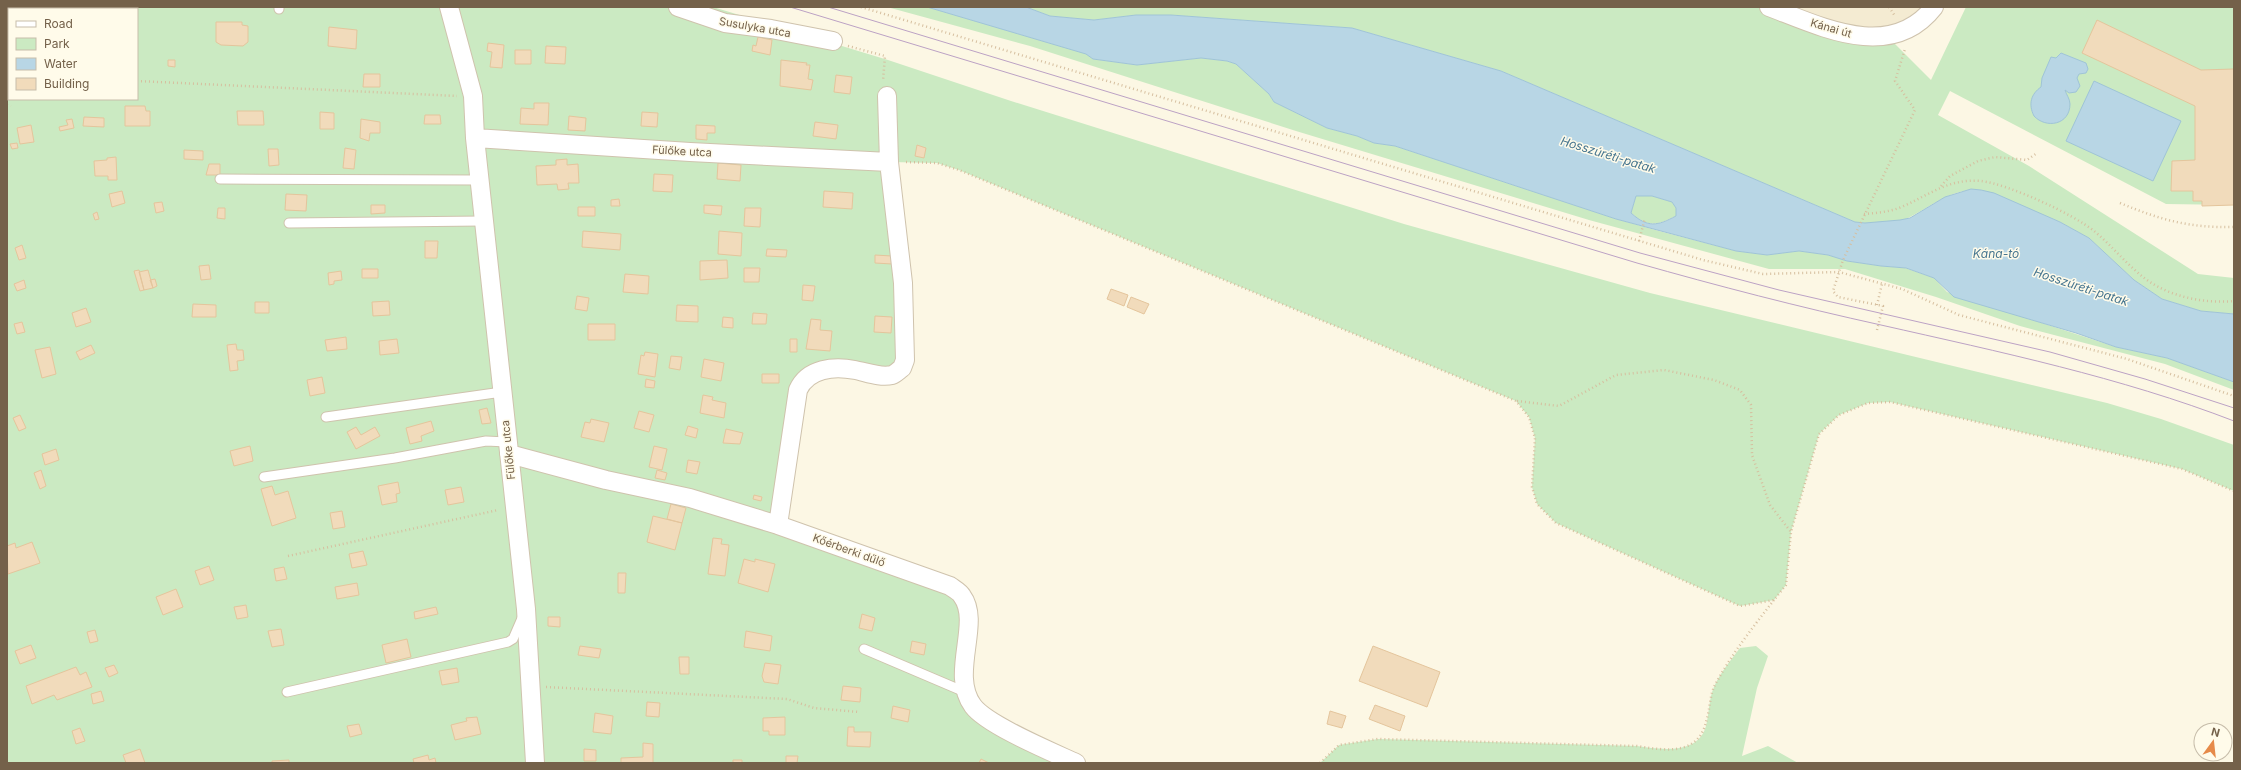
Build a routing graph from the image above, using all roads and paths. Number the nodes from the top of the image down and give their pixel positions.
1 (449, 7) edge
2 (678, 7) edge
3 (861, 7) edge
4 (1769, 7) edge
5 (1889, 7) edge
6 (1934, 7) edge
7 (1896, 17) dead end
8 (832, 41) joint
9 (1905, 49) dead end
10 (138, 81) edge
11 (473, 96) junction
12 (887, 96) joint
13 (7, 105) edge
14 (11, 106) dead end
15 (475, 138) junction
16 (2037, 153) dead end
17 (889, 162) junction
18 (220, 179) dead end
19 (479, 180) junction
20 (1940, 186) junction
21 (2120, 203) dead end
22 (1864, 214) junction
23 (1645, 218) dead end
24 (483, 221) junction
25 (290, 223) dead end
26 (2234, 227) edge
27 (1639, 241) junction
28 (1839, 272) junction
29 (1882, 284) junction
30 (2234, 301) edge
31 (1877, 305) junction
32 (1877, 330) dead end
33 (502, 392) junction
34 (2234, 396) edge
35 (1516, 401) junction
36 (326, 417) dead end
37 (508, 448) junction
38 (264, 477) dead end
39 (2234, 492) edge
40 (514, 506) junction
41 (778, 524) junction
42 (1791, 532) junction
43 (288, 556) dead end
44 (1774, 600) junction
45 (526, 609) junction
46 (864, 649) dead end
47 (532, 687) junction
48 (287, 692) dead end
49 (966, 692) junction
50 (859, 712) dead end
51 (535, 763) edge
52 (1076, 763) edge
53 (1320, 763) edge

1 - 11 street, Fülőke utca
2 - 8 street, Susulyka utca
3 - 27 path
4 - 6 street, Kánai út
5 - 7 path
8 - 12 path
9 - 22 path
10 - 11 path
11 - 15 street, Fülőke utca
12 - 17 street
13 - 14 path
15 - 17 street, Fülőke utca
15 - 19 street, Fülőke utca
16 - 20 path
17 - 35 path
17 - 41 street
18 - 19 lane
19 - 24 street, Fülőke utca
20 - 22 path
20 - 30 path
21 - 26 path
22 - 28 path
23 - 27 path
24 - 25 lane
24 - 33 street, Fülőke utca
27 - 28 path
28 - 29 path
28 - 31 path
29 - 31 path
29 - 34 path
31 - 32 path
33 - 36 lane
33 - 37 street, Fülőke utca
35 - 42 path
35 - 44 path
37 - 38 lane
37 - 40 street, Fülőke utca
37 - 41 street, Kőérberki dűlő
39 - 42 path
40 - 43 path
40 - 45 street, Fülőke utca
41 - 49 street, Kőérberki dűlő
42 - 44 path
44 - 53 path
45 - 47 street, Fülőke utca
45 - 48 lane
46 - 49 lane
47 - 50 path
47 - 51 street, Fülőke utca
49 - 52 street, Kőérberki dűlő

